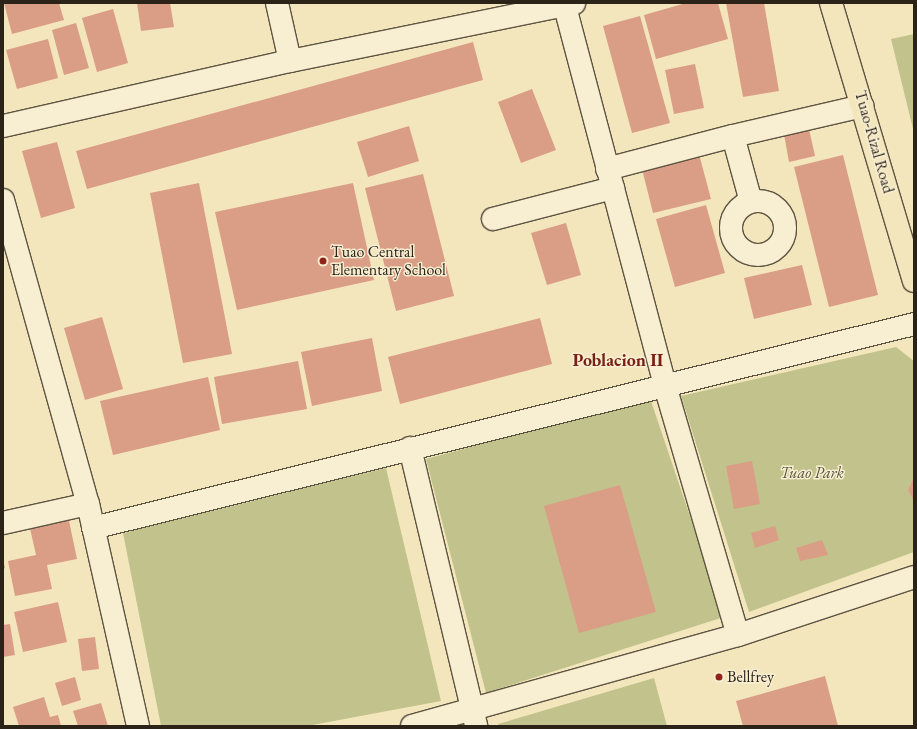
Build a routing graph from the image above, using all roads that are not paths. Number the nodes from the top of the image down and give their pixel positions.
1 (276, 3) edge
2 (832, 3) edge
3 (568, 4) edge
4 (290, 61) junction
5 (863, 106) junction
6 (3, 126) edge
7 (733, 136) junction
8 (610, 178) junction
9 (3, 200) edge
10 (751, 202) dead end
11 (493, 219) dead end
12 (914, 281) edge
13 (914, 324) edge
14 (665, 386) junction
15 (410, 448) junction
16 (88, 504) junction
17 (3, 523) edge
18 (93, 528) junction
19 (914, 577) edge
20 (738, 635) junction
21 (474, 718) edge
22 (138, 726) edge
23 (412, 726) edge

1 - 4 street
2 - 5 main road, Tuao-Rizal Road
3 - 4 street
3 - 8 street
4 - 6 street
5 - 7 street
5 - 12 main road, Tuao-Rizal Road
7 - 8 street
7 - 10 street
8 - 11 street
8 - 14 street
9 - 16 street
13 - 14 street
14 - 15 street
14 - 20 street
15 - 18 street
15 - 21 street
16 - 17 street
16 - 18 street
18 - 22 street
19 - 20 street
20 - 21 street
21 - 23 street

